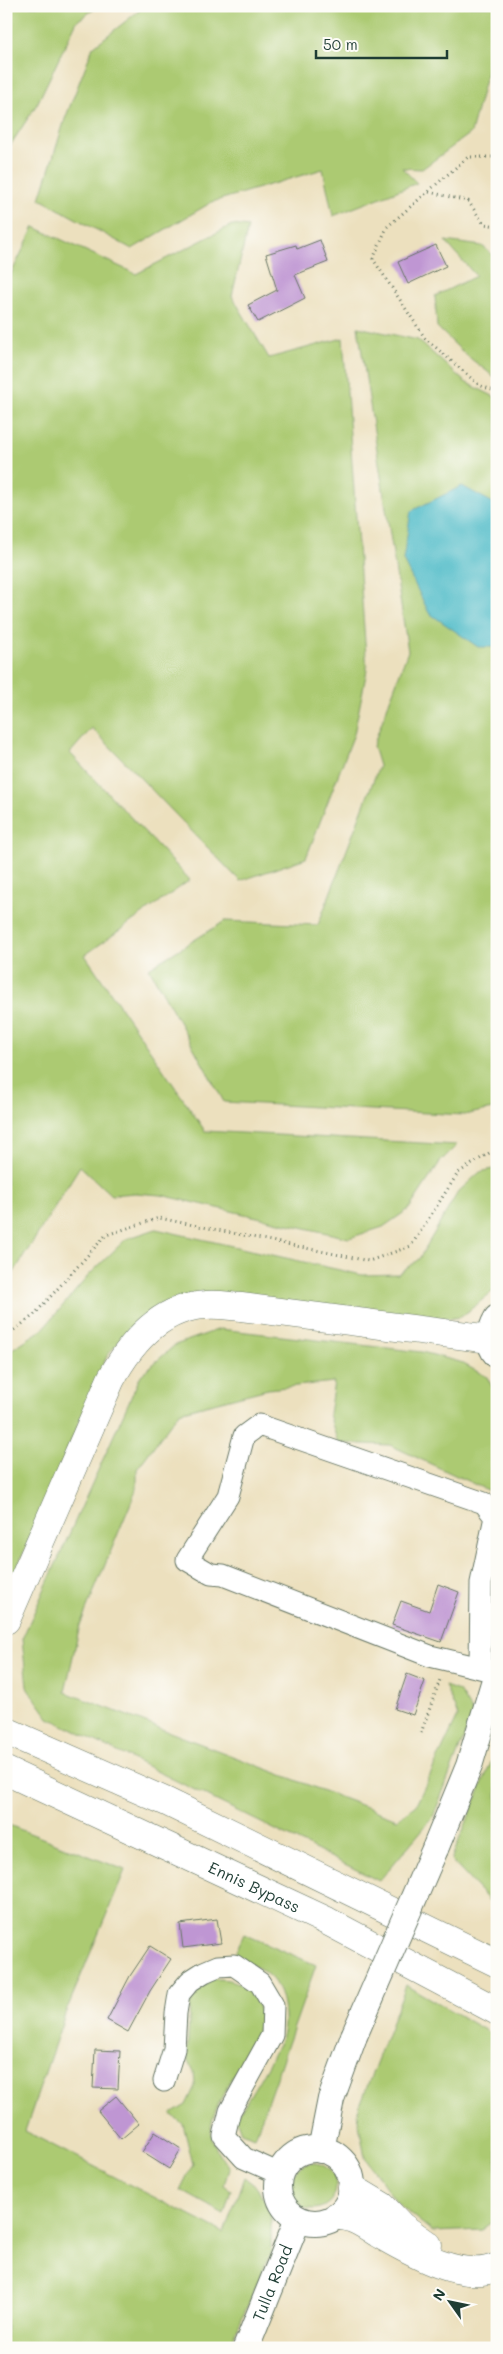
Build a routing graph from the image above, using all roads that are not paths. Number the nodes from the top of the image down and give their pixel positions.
1 (494, 1338) edge
2 (6, 1620) edge
3 (491, 1671) edge
4 (6, 1710) edge
5 (6, 1731) edge
6 (6, 1772) edge
7 (168, 1802) junction
8 (497, 1964) edge
9 (497, 2012) edge
10 (164, 2081) dead end
11 (321, 2150) junction
12 (280, 2174) junction
13 (352, 2188) junction
14 (337, 2216) junction
15 (298, 2219) junction
16 (497, 2256) edge
17 (497, 2267) edge
18 (246, 2348) edge

1 - 2 highway
3 - 3 street
3 - 11 main road, bridge
4 - 7 highway
5 - 7 highway
6 - 9 highway, Ennis Bypass
7 - 8 highway
10 - 12 street
11 - 12 main road
11 - 13 main road
12 - 15 main road
13 - 14 main road
13 - 16 highway
14 - 15 main road
14 - 17 highway
15 - 18 main road, Tulla Road

